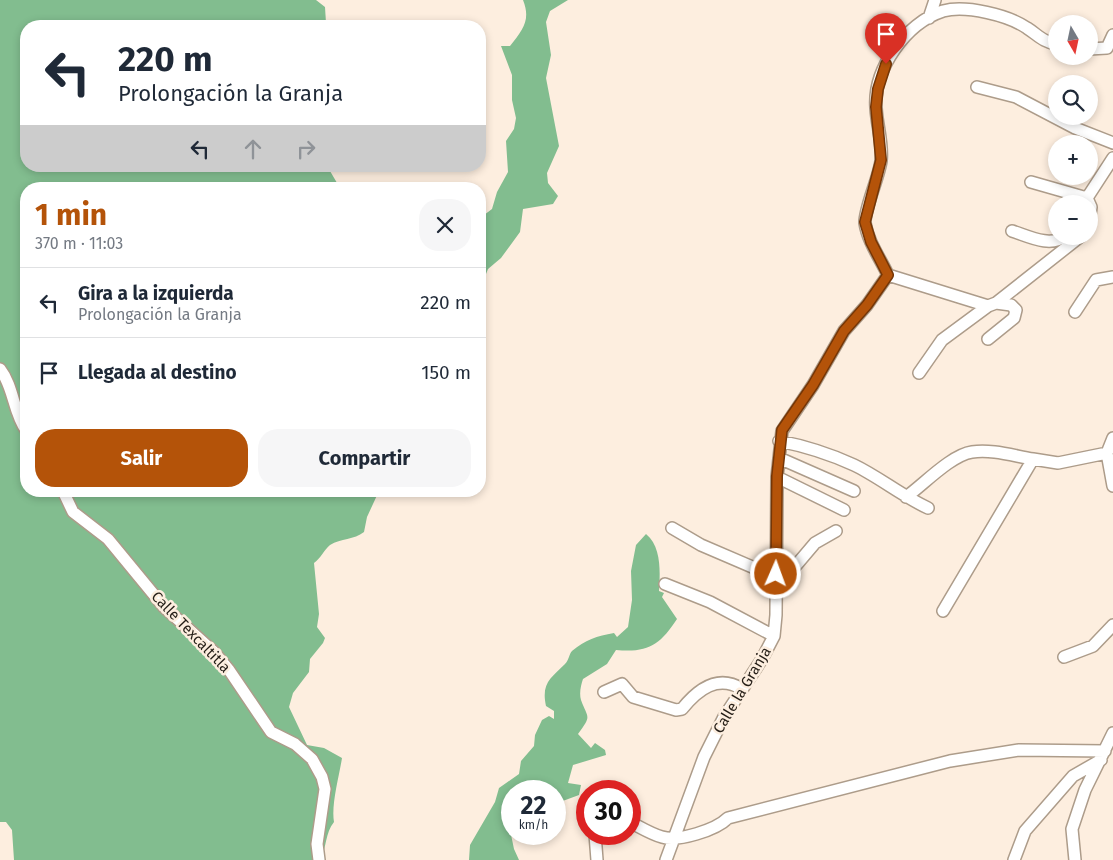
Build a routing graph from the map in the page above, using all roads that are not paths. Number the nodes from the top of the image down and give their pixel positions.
1 (935, 0) edge
2 (929, 18) junction
3 (1113, 35) edge
4 (1048, 43) edge
5 (1098, 49) edge
6 (977, 87) dead end
7 (1113, 144) edge
8 (1113, 158) edge
9 (1031, 182) dead end
10 (1076, 195) edge
11 (1089, 195) edge
12 (1012, 231) dead end
13 (1048, 241) edge
14 (1069, 245) edge
15 (888, 275) junction
16 (1113, 277) edge
17 (992, 305) junction
18 (1074, 312) dead end
19 (988, 339) dead end
20 (0, 369) edge
21 (919, 373) dead end
22 (20, 419) edge
23 (1113, 438) edge
24 (779, 441) junction
25 (778, 458) junction
26 (1110, 458) edge
27 (1033, 460) junction
28 (777, 476) junction
29 (1113, 486) edge
30 (854, 491) dead end
31 (65, 497) edge
32 (906, 497) junction
33 (928, 508) dead end
34 (844, 510) dead end
35 (672, 528) dead end
36 (836, 531) dead end
37 (665, 584) dead end
38 (775, 585) junction
39 (943, 611) dead end
40 (1113, 626) edge
41 (774, 636) junction
42 (1064, 657) dead end
43 (742, 689) junction
44 (604, 692) dead end
45 (1113, 733) edge
46 (1103, 756) junction
47 (641, 827) edge
48 (674, 838) junction
49 (596, 845) edge
50 (318, 860) edge
51 (597, 860) edge
52 (666, 860) edge
53 (1014, 860) edge
54 (1075, 860) edge

1 - 2 street
2 - 4 street
2 - 15 street
3 - 5 street
6 - 7 street
8 - 11 street
9 - 10 street
12 - 13 street
14 - 17 street
15 - 17 street
15 - 24 street, Calle la Granja
16 - 18 street
17 - 19 street
17 - 21 street
20 - 22 street
23 - 26 street
24 - 25 street, Calle la Granja
24 - 32 street
25 - 28 street, Calle la Granja
25 - 30 street
26 - 27 street
26 - 29 street
27 - 32 street
27 - 39 street
28 - 34 street
28 - 38 street, Calle la Granja
31 - 50 street, Calle Texcaltitla
32 - 33 street
35 - 38 street
36 - 38 street
37 - 41 street
38 - 41 street, Calle la Granja
40 - 42 street
41 - 43 street, Calle la Granja
43 - 44 street
43 - 48 street, Calle la Granja
45 - 46 street
46 - 48 street
46 - 53 street
46 - 54 street
47 - 48 street
48 - 52 street, Calle la Granja
49 - 51 street

